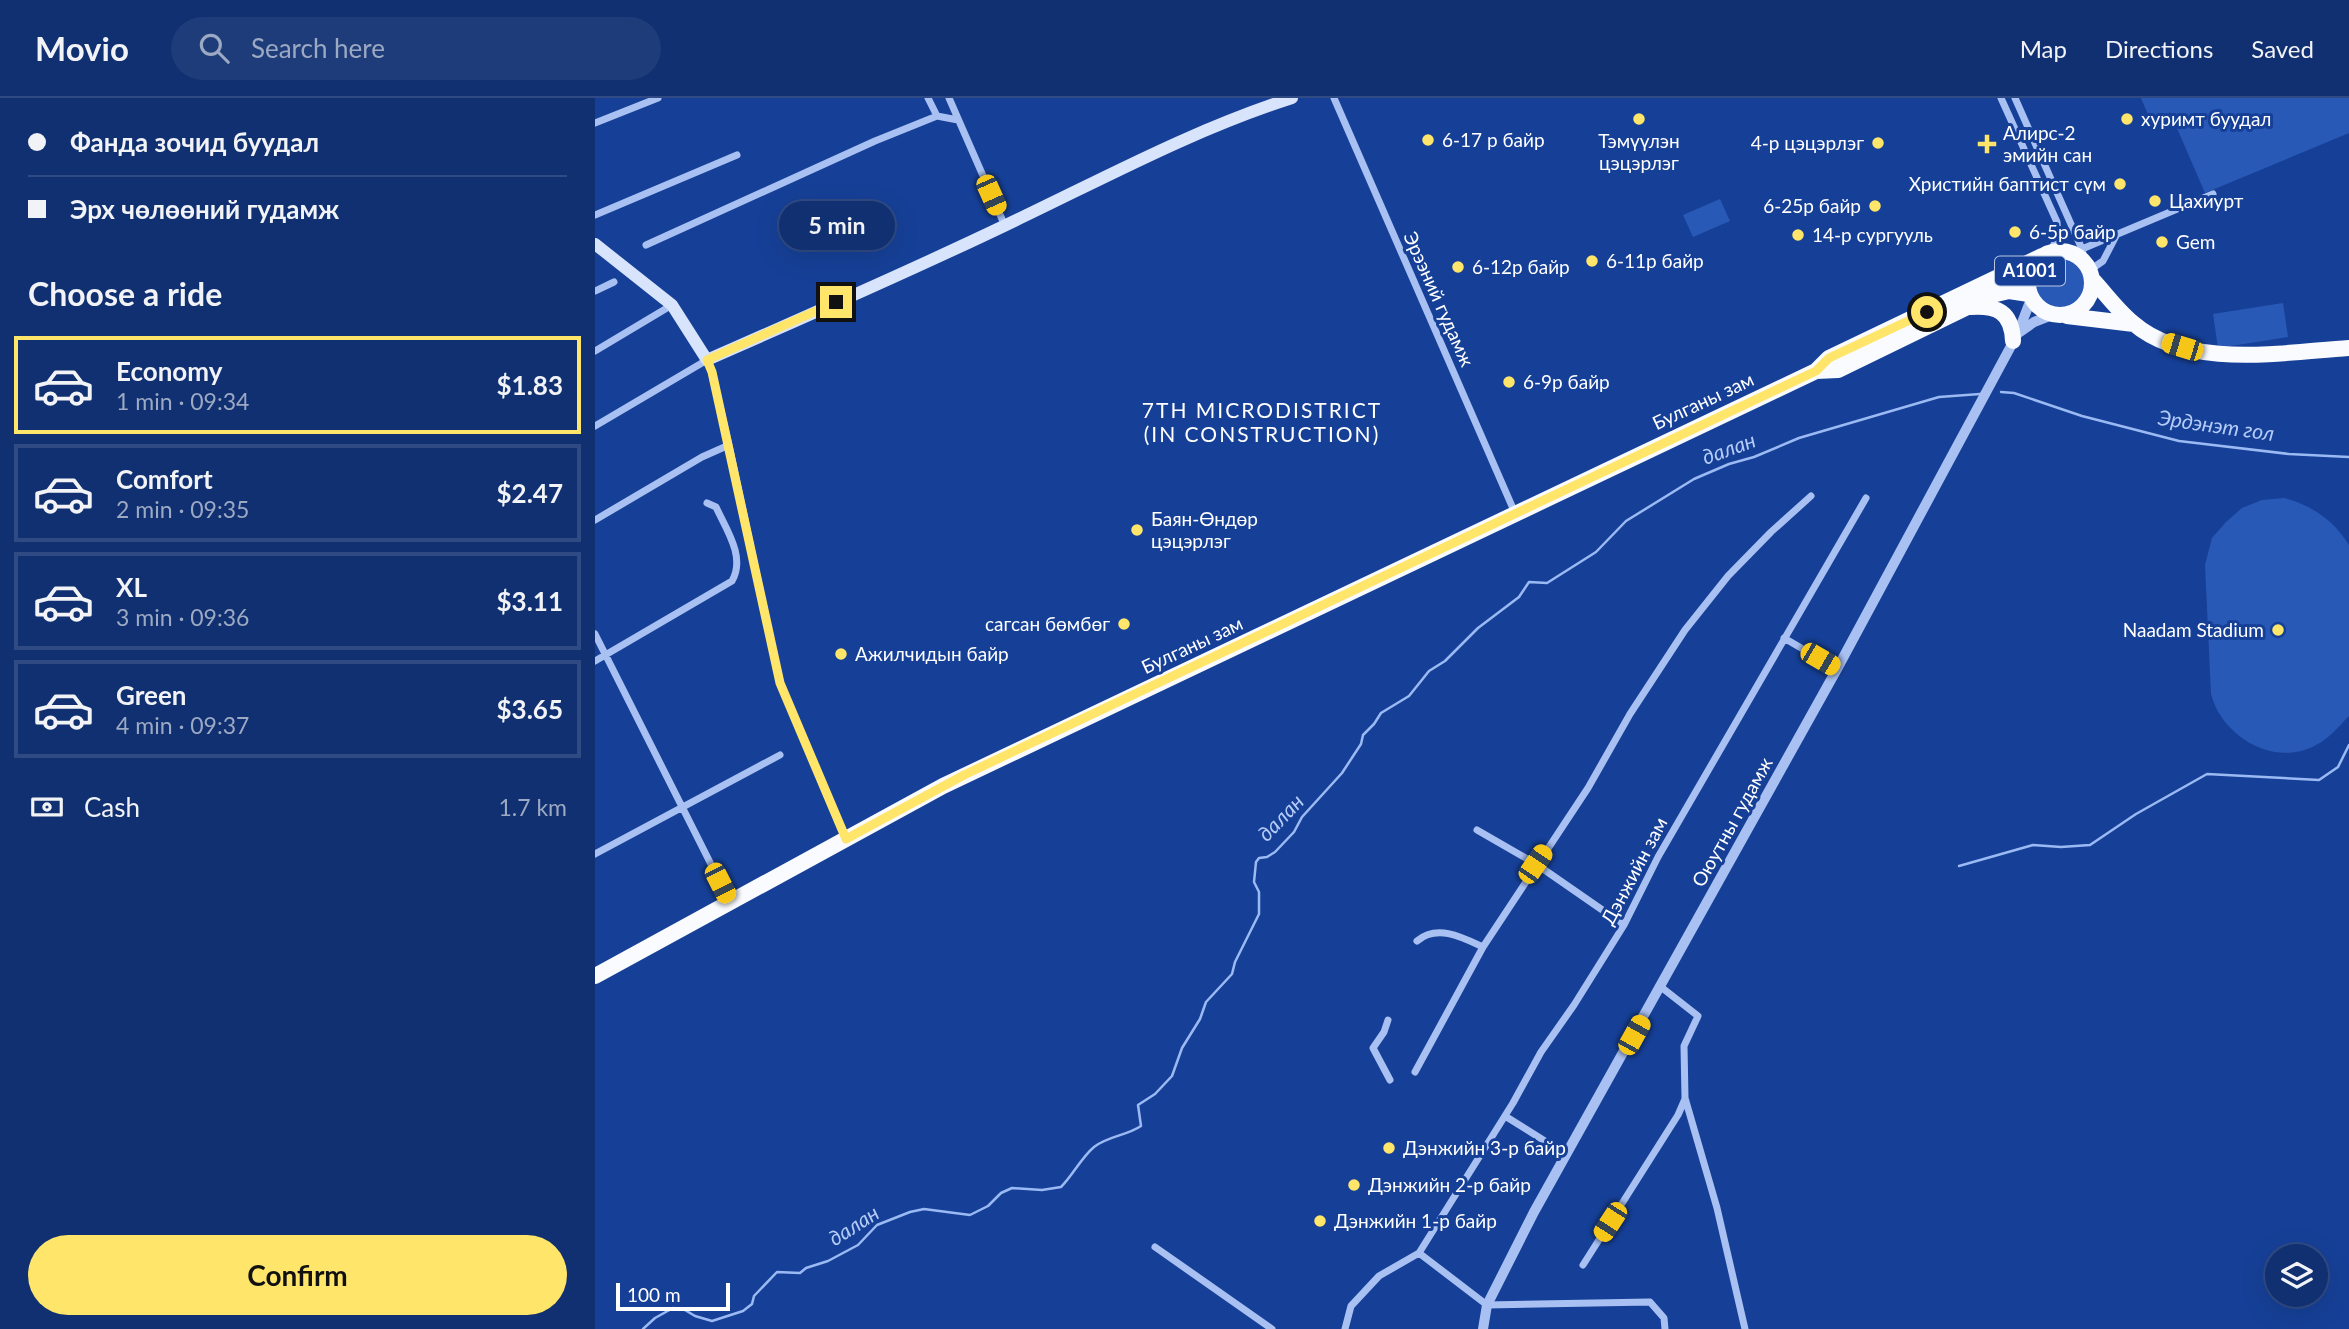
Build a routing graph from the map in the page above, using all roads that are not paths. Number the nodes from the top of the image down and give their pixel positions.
1 (658, 98) edge
2 (928, 98) edge
3 (949, 98) edge
4 (1292, 98) edge
5 (1334, 98) edge
6 (2001, 98) edge
7 (2015, 98) edge
8 (937, 116) junction
9 (958, 120) junction
10 (595, 123) edge
11 (737, 155) dead end
12 (2213, 194) dead end
13 (595, 215) edge
14 (1005, 226) junction
15 (2116, 236) junction
16 (595, 244) edge
17 (646, 245) dead end
18 (2046, 254) junction
19 (2087, 265) junction
20 (614, 282) dead end
21 (595, 291) edge
22 (2030, 297) junction
23 (672, 306) junction
24 (1965, 307) junction
25 (2059, 315) junction
26 (2134, 324) junction
27 (2015, 337) junction
28 (2349, 348) edge
29 (595, 351) edge
30 (707, 360) junction
31 (1816, 371) junction
32 (595, 426) edge
33 (729, 445) junction
34 (1811, 496) dead end
35 (1866, 498) dead end
36 (707, 503) dead end
37 (1515, 513) junction
38 (595, 520) edge
39 (595, 634) edge
40 (1784, 638) junction
41 (605, 655) junction
42 (595, 661) edge
43 (1837, 669) junction
44 (780, 755) dead end
45 (681, 807) junction
46 (1477, 830) dead end
47 (846, 839) junction
48 (595, 854) edge
49 (1535, 864) junction
50 (730, 902) junction
51 (1624, 925) junction
52 (1417, 941) dead end
53 (1483, 947) junction
54 (595, 976) edge
55 (1661, 987) junction
56 (1388, 1020) dead end
57 (1415, 1072) dead end
58 (1390, 1080) dead end
59 (1685, 1098) junction
60 (1505, 1116) junction
61 (1567, 1155) junction
62 (1155, 1247) dead end
63 (1419, 1253) junction
64 (1583, 1265) dead end
65 (1487, 1306) junction
66 (1272, 1329) edge
67 (1345, 1329) edge
68 (1483, 1329) edge
69 (1665, 1329) edge
70 (1745, 1329) edge

1 - 10 street
2 - 8 street
3 - 9 street
4 - 14 main road
5 - 37 street, Эрээний гудамж
6 - 18 street
7 - 19 street
8 - 9 street
8 - 17 street
9 - 14 street
11 - 13 street
12 - 15 street
14 - 30 main road
15 - 19 street
15 - 19 street
16 - 23 main road
18 - 19 highway, A1001
18 - 22 highway, A1001
18 - 31 highway, Булганы зам
19 - 25 highway, A1001
19 - 26 highway, A1001
20 - 21 street
22 - 24 highway, Булганы зам
22 - 25 highway, A1001
22 - 27 street, Оюутны гудамж
23 - 29 street
23 - 30 main road
24 - 27 highway
24 - 31 highway, Булганы зам
25 - 26 highway, A1001
25 - 27 street
26 - 28 highway, A1001
27 - 43 street, Оюутны гудамж
30 - 32 street
30 - 33 street
31 - 37 highway, Булганы зам
33 - 38 street
33 - 47 street
34 - 49 street
35 - 40 street, Дэнжийн зам
36 - 41 street
37 - 47 highway, Булганы зам
39 - 41 street
40 - 43 street
40 - 51 street, Дэнжийн зам
41 - 42 street
41 - 45 street
43 - 55 street, Оюутны гудамж
44 - 45 street
45 - 48 street
45 - 50 street
46 - 49 street
47 - 50 highway, Булганы зам
49 - 51 street
49 - 53 street
50 - 54 highway, Булганы зам
51 - 60 street, Дэнжийн зам
52 - 53 street
53 - 57 street
55 - 59 street
55 - 61 street, Оюутны гудамж
56 - 58 street
59 - 64 street
59 - 70 street
60 - 61 street
60 - 63 street, Дэнжийн зам
61 - 65 street, Оюутны гудамж
62 - 66 street
63 - 65 street
63 - 67 street
65 - 68 street, Оюутны гудамж
65 - 69 street

